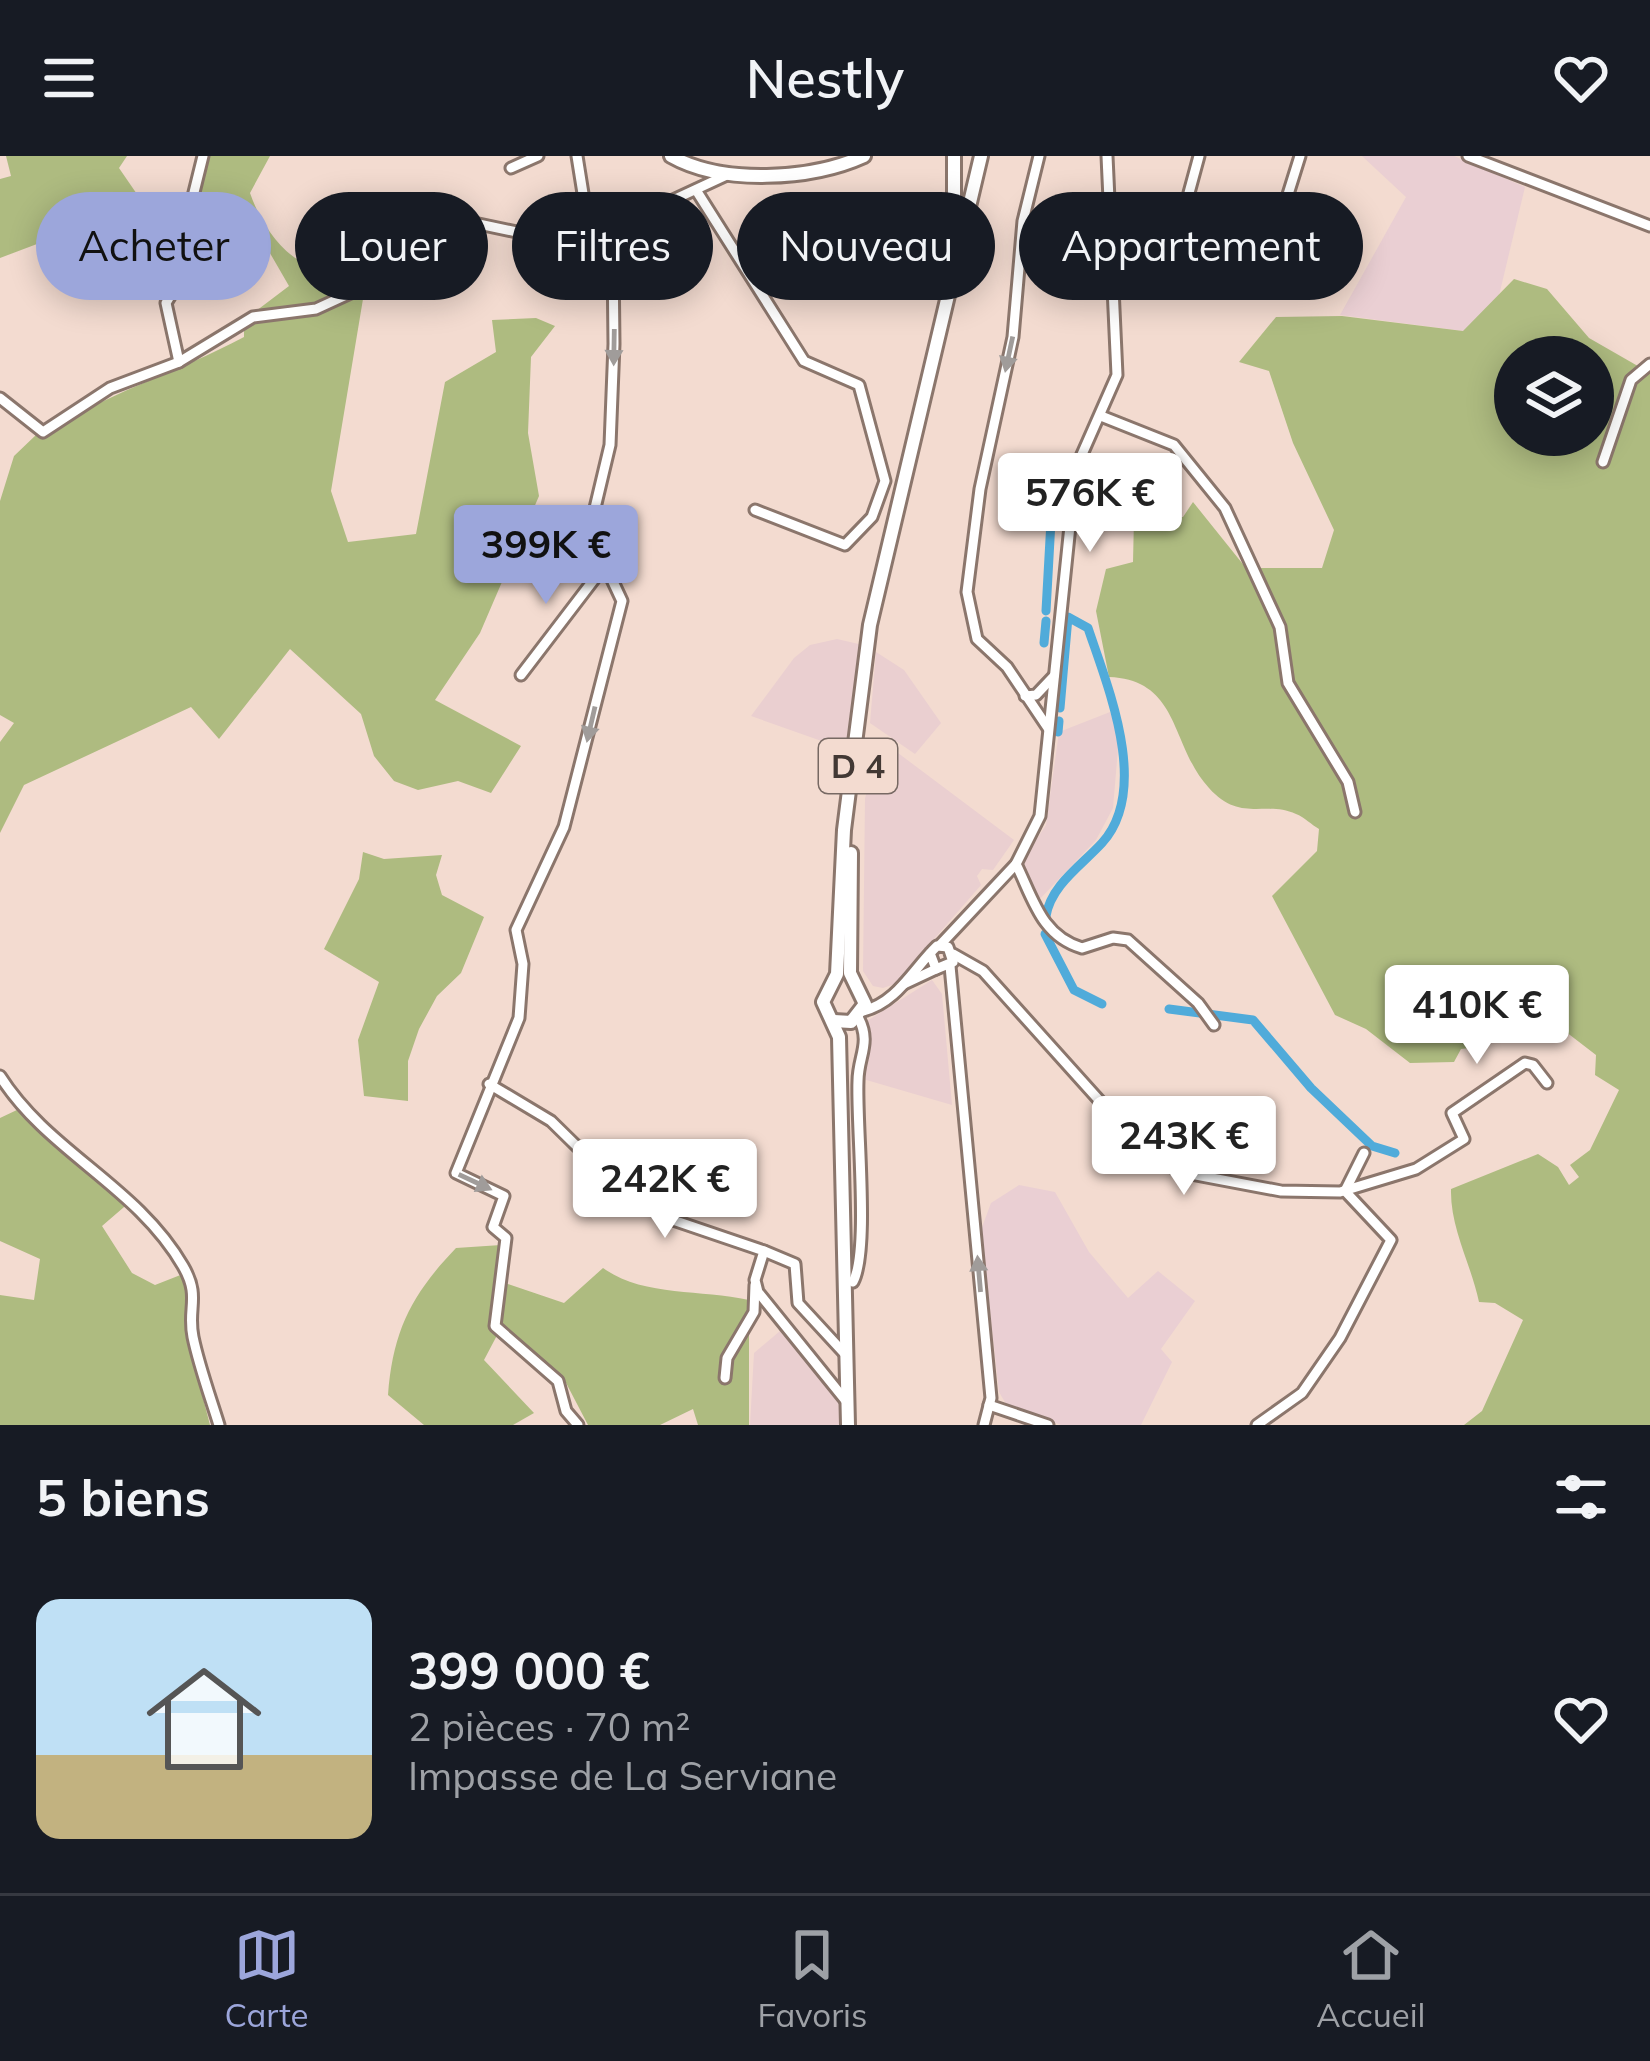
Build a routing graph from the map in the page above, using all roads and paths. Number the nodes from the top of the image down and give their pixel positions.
1 (203, 156) edge
2 (538, 156) edge
3 (578, 156) edge
4 (671, 156) edge
5 (688, 156) edge
6 (864, 156) edge
7 (954, 156) edge
8 (981, 156) edge
9 (1040, 156) edge
10 (1107, 156) edge
11 (1199, 156) edge
12 (1300, 156) edge
13 (1468, 156) edge
14 (511, 168) dead end
15 (723, 173) junction
16 (696, 190) junction
17 (583, 192) edge
18 (692, 192) edge
19 (954, 192) edge
20 (972, 192) edge
21 (1189, 192) edge
22 (1289, 192) edge
23 (1650, 226) edge
24 (512, 231) edge
25 (613, 300) edge
26 (946, 300) edge
27 (179, 362) junction
28 (1650, 364) edge
29 (0, 398) edge
30 (1101, 416) junction
31 (1603, 462) dead end
32 (754, 510) dead end
33 (888, 548) junction
34 (604, 565) junction
35 (520, 675) dead end
36 (1054, 676) junction
37 (1025, 696) junction
38 (1048, 728) junction
39 (1355, 812) dead end
40 (1016, 864) junction
41 (930, 953) junction
42 (950, 956) junction
43 (936, 969) junction
44 (834, 983) junction
45 (855, 984) junction
46 (904, 984) junction
47 (859, 1012) junction
48 (834, 1021) junction
49 (1214, 1025) dead end
50 (0, 1076) edge
51 (1547, 1083) dead end
52 (489, 1084) junction
53 (1364, 1153) dead end
54 (1345, 1191) junction
55 (764, 1251) junction
56 (755, 1285) junction
57 (848, 1356) junction
58 (848, 1372) junction
59 (725, 1378) dead end
60 (830, 1383) junction
61 (848, 1403) junction
62 (989, 1405) junction
63 (219, 1425) edge
64 (578, 1425) edge
65 (852, 1425) edge
66 (984, 1425) edge
67 (1048, 1425) edge
68 (1257, 1425) edge

1 - 27 street
2 - 14 street
3 - 17 street
4 - 15 main road
5 - 15 main road
6 - 15 main road
7 - 19 main road
8 - 20 main road, D 4
9 -> 37 street
10 - 30 street
11 - 21 street
12 - 22 street
13 - 23 street
15 - 16 street
16 - 18 street
16 - 32 street
24 - 27 street
25 -> 34 street
26 - 33 main road, D 4
27 - 29 street
28 - 31 street
30 - 36 street
30 - 39 street
33 - 44 main road, D 4
33 - 45 main road, D 4
34 - 35 street
34 -> 52 street
36 - 37 street
36 - 38 street
37 - 38 street
38 - 40 street
40 - 42 street
40 - 49 street
41 - 42 street
41 - 43 street
41 - 46 street
42 - 43 street
42 - 54 street
62 -> 42 street
43 - 46 street
44 - 45 main road
44 - 48 main road
45 - 47 main road
46 - 47 street
47 - 48 main road
47 - 65 main road
48 - 57 main road
50 - 63 street
51 - 54 street
52 - 55 street
52 -> 64 street
53 - 54 street
54 - 68 street
55 - 56 street
55 - 57 street
56 - 59 street
56 - 60 street
57 - 58 main road
58 - 60 street
58 - 61 main road
60 - 61 street
61 - 65 main road
62 - 66 street
62 - 67 street

